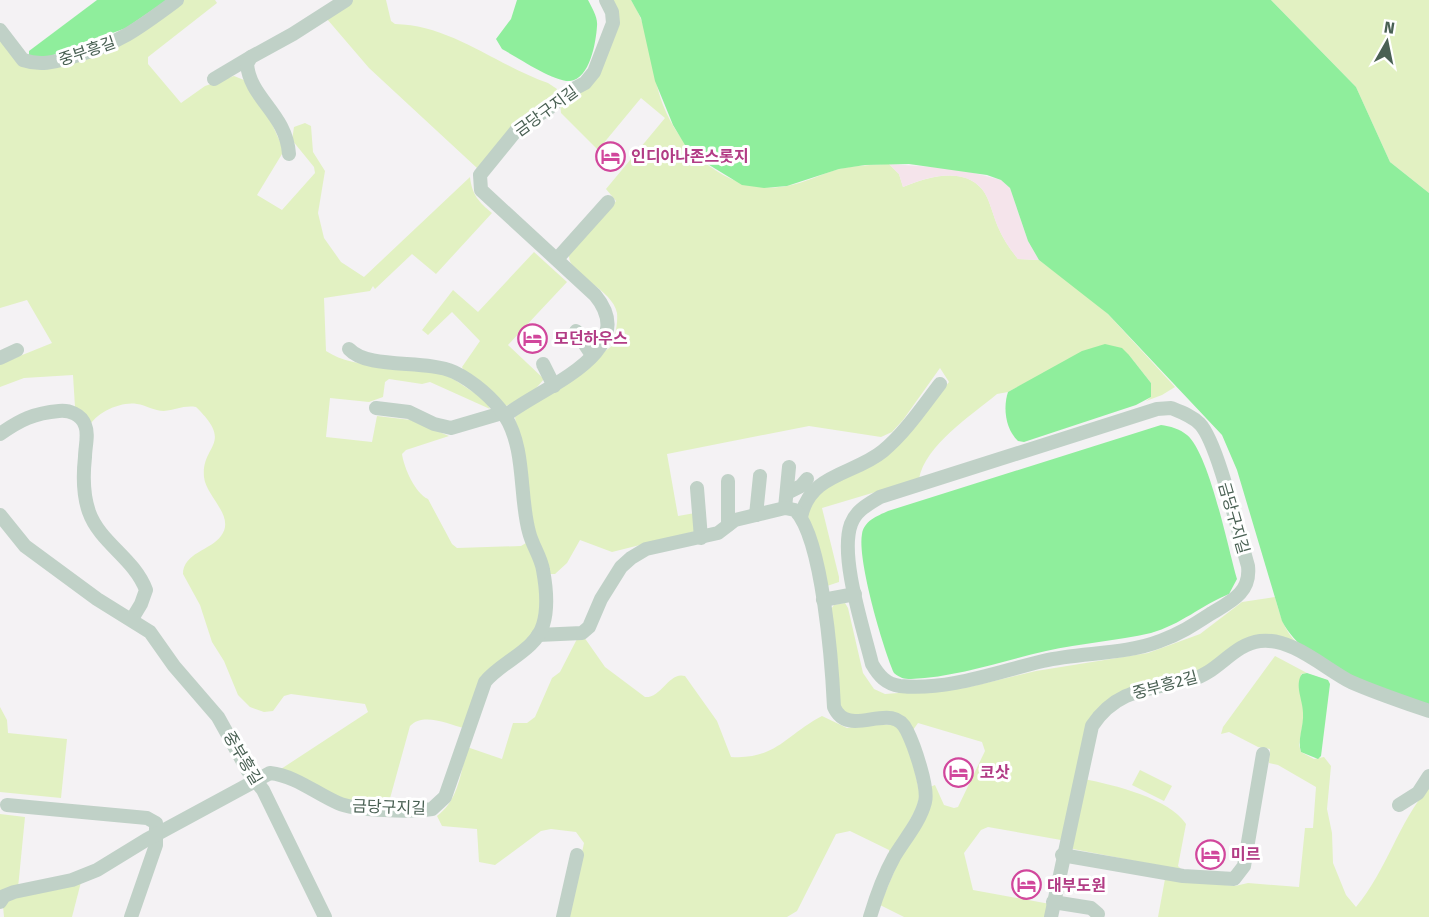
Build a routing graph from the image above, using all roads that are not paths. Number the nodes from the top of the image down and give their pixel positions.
1 (177, 0) edge
2 (346, 0) edge
3 (606, 0) edge
4 (0, 30) edge
5 (251, 57) junction
6 (214, 79) dead end
7 (289, 154) dead end
8 (608, 202) dead end
9 (557, 259) junction
10 (576, 332) dead end
11 (17, 350) dead end
12 (349, 350) dead end
13 (592, 356) junction
14 (0, 358) edge
15 (543, 364) dead end
16 (940, 384) dead end
17 (554, 386) junction
18 (376, 408) dead end
19 (504, 414) junction
20 (0, 434) edge
21 (789, 467) dead end
22 (760, 476) dead end
23 (807, 479) dead end
24 (728, 481) dead end
25 (697, 488) dead end
26 (787, 493) junction
27 (785, 508) junction
28 (0, 515) edge
29 (756, 515) junction
30 (801, 517) junction
31 (728, 525) junction
32 (701, 538) junction
33 (855, 594) junction
34 (823, 600) junction
35 (132, 619) junction
36 (538, 634) junction
37 (1429, 711) edge
38 (1263, 754) dead end
39 (1429, 776) edge
40 (256, 781) junction
41 (7, 805) dead end
42 (1399, 805) dead end
43 (157, 834) junction
44 (577, 855) dead end
45 (1062, 855) junction
46 (0, 902) edge
47 (1053, 902) junction
48 (1098, 914) dead end
49 (131, 917) edge
50 (325, 917) edge
51 (563, 917) edge
52 (870, 917) edge
53 (1051, 917) edge

1 - 4 street, 중부흥길
2 - 5 street
3 - 9 street, 금당구지길
5 - 6 street
5 - 7 street
8 - 9 street
9 - 13 street, 금당구지길
10 - 13 street
11 - 14 street
12 - 19 street
13 - 17 street, 금당구지길
15 - 17 street
16 - 30 street
17 - 19 street, 금당구지길
18 - 19 street, 금당구지길
19 - 36 street
20 - 35 street
21 - 26 street
22 - 29 street
23 - 26 street
24 - 31 street
25 - 32 street
26 - 27 street
27 - 29 street
27 - 30 street
28 - 35 street, 중부흥길
29 - 31 street
30 - 34 street
31 - 32 street
32 - 36 street
33 - 33 street, 금당구지길
33 - 34 street
34 - 52 street
35 - 40 street, 중부흥길
36 - 40 street, 금당구지길
37 - 45 street, 중부흥2길
38 - 45 street
39 - 42 street
40 - 43 street, 금당구지길
40 - 50 street, 중부흥길
41 - 43 street
43 - 46 street, 금당구지길
43 - 49 street
44 - 51 street
45 - 47 street, 중부흥2길
47 - 48 street
47 - 53 street, 중부흥2길

